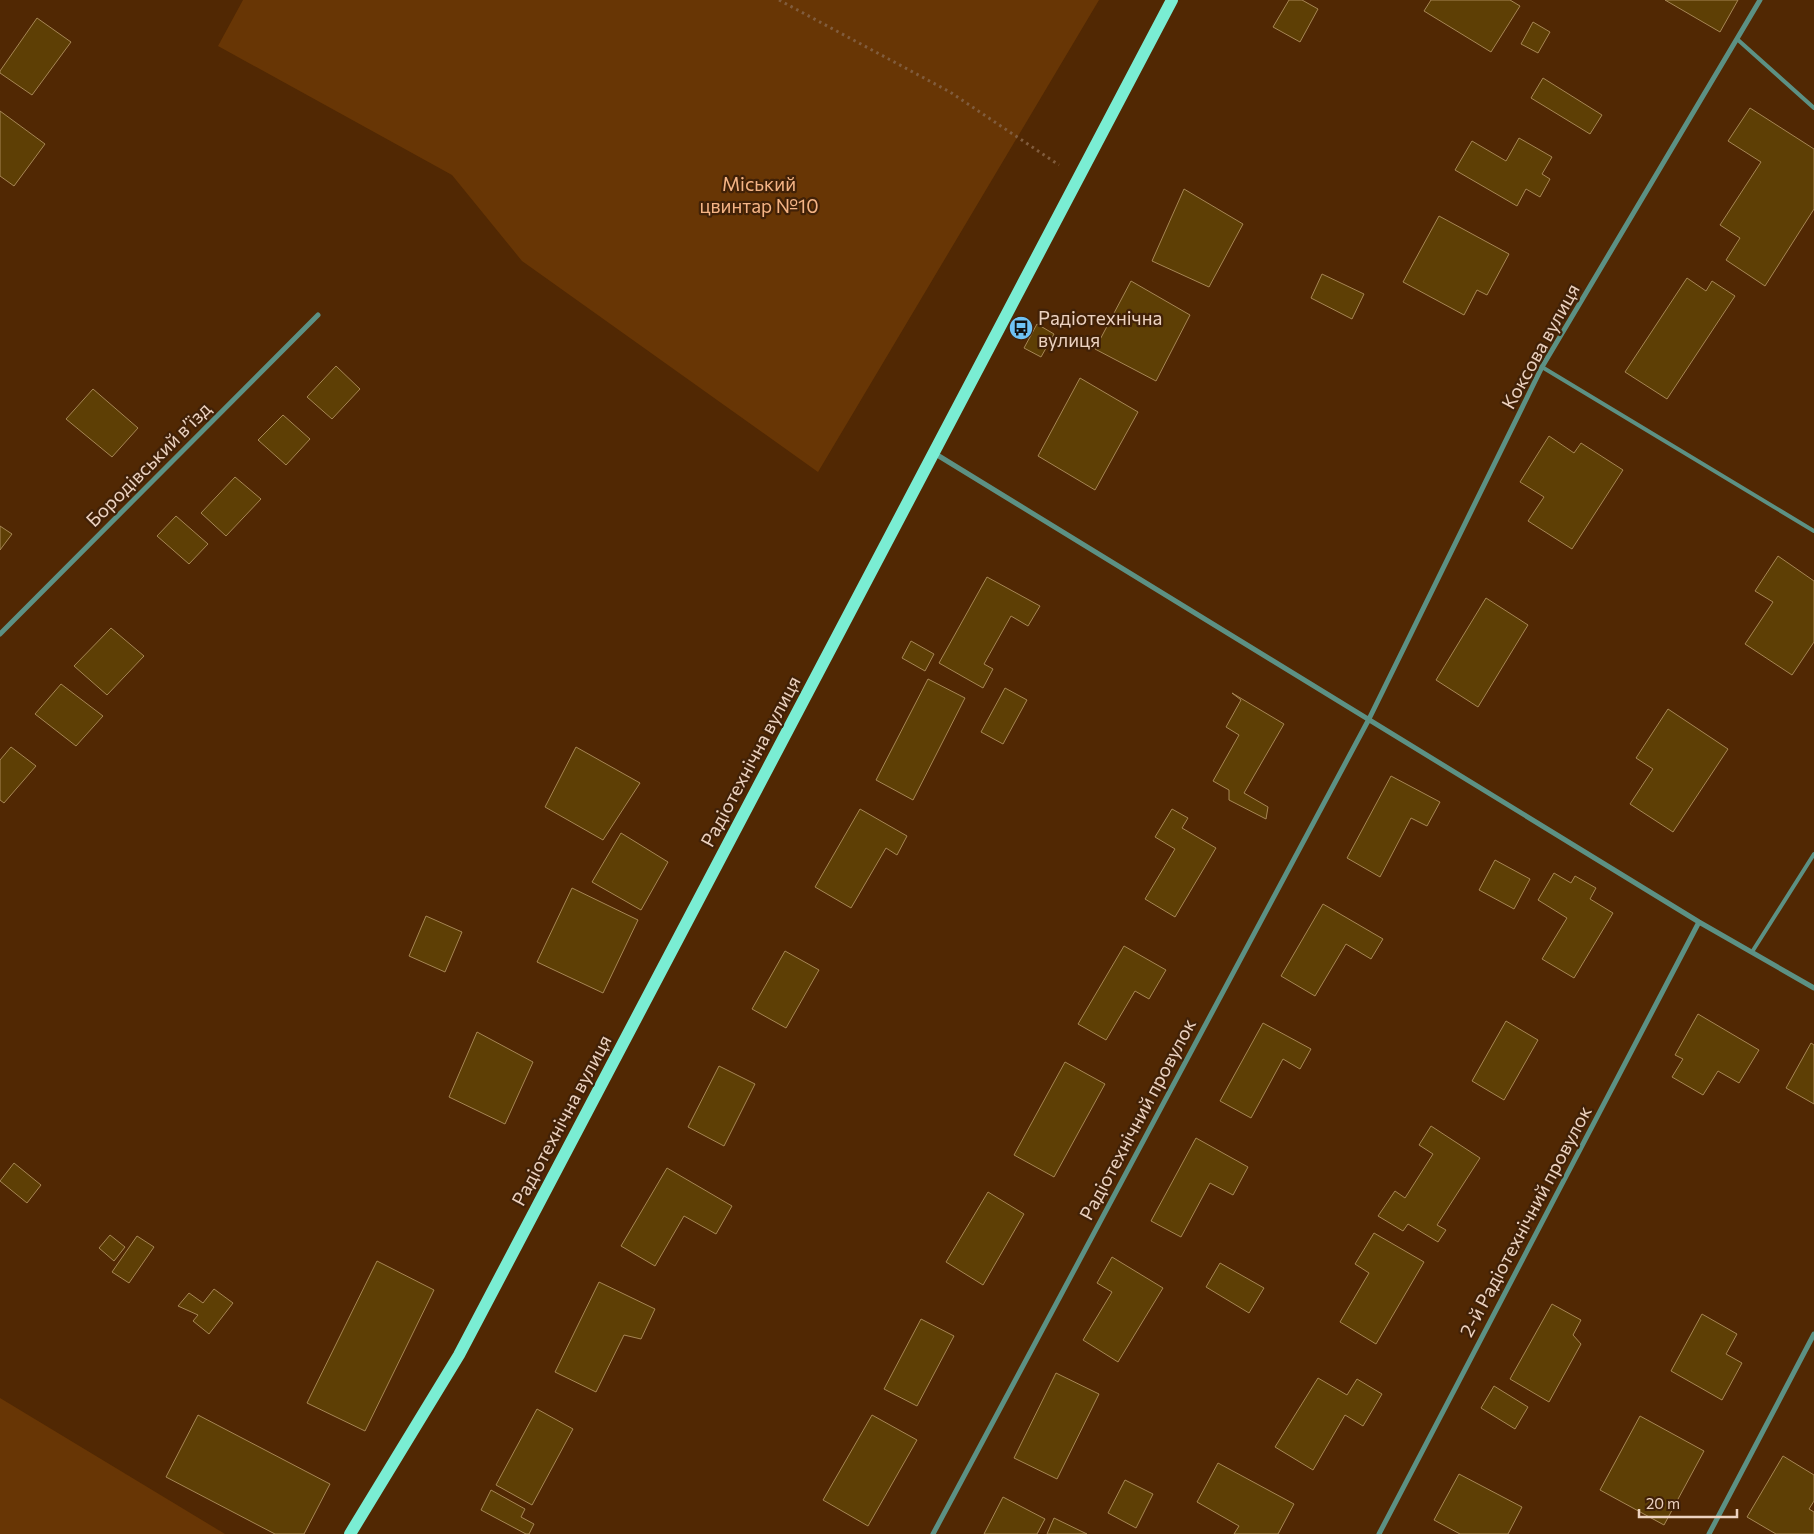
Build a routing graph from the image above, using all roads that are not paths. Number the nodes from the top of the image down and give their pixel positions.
1 (1172, 0) edge
2 (1760, 0) edge
3 (1736, 39) junction
4 (1814, 108) edge
5 (318, 315) dead end
6 (1542, 367) junction
7 (933, 453) junction
8 (1814, 531) edge
9 (0, 634) edge
10 (1369, 719) junction
11 (1814, 854) edge
12 (1699, 922) junction
13 (1752, 952) junction
14 (1814, 988) edge
15 (1814, 1334) edge
16 (350, 1534) edge
17 (932, 1534) edge
18 (1379, 1534) edge
19 (1709, 1534) edge

1 - 7 main road, Радіотехнічна вулиця
2 - 3 street, Коксова вулиця
3 - 4 lane
3 - 6 street, Коксова вулиця
5 - 9 street, Бородівський в’їзд
6 - 8 lane
6 - 10 street, Коксова вулиця
7 - 10 street
7 - 16 main road, Радіотехнічна вулиця
10 - 12 street
10 - 17 street, Радіотехнічний провулок
11 - 13 lane
12 - 13 street
12 - 18 street, 2-й Радіотехнічний провулок
13 - 14 street
15 - 19 street

